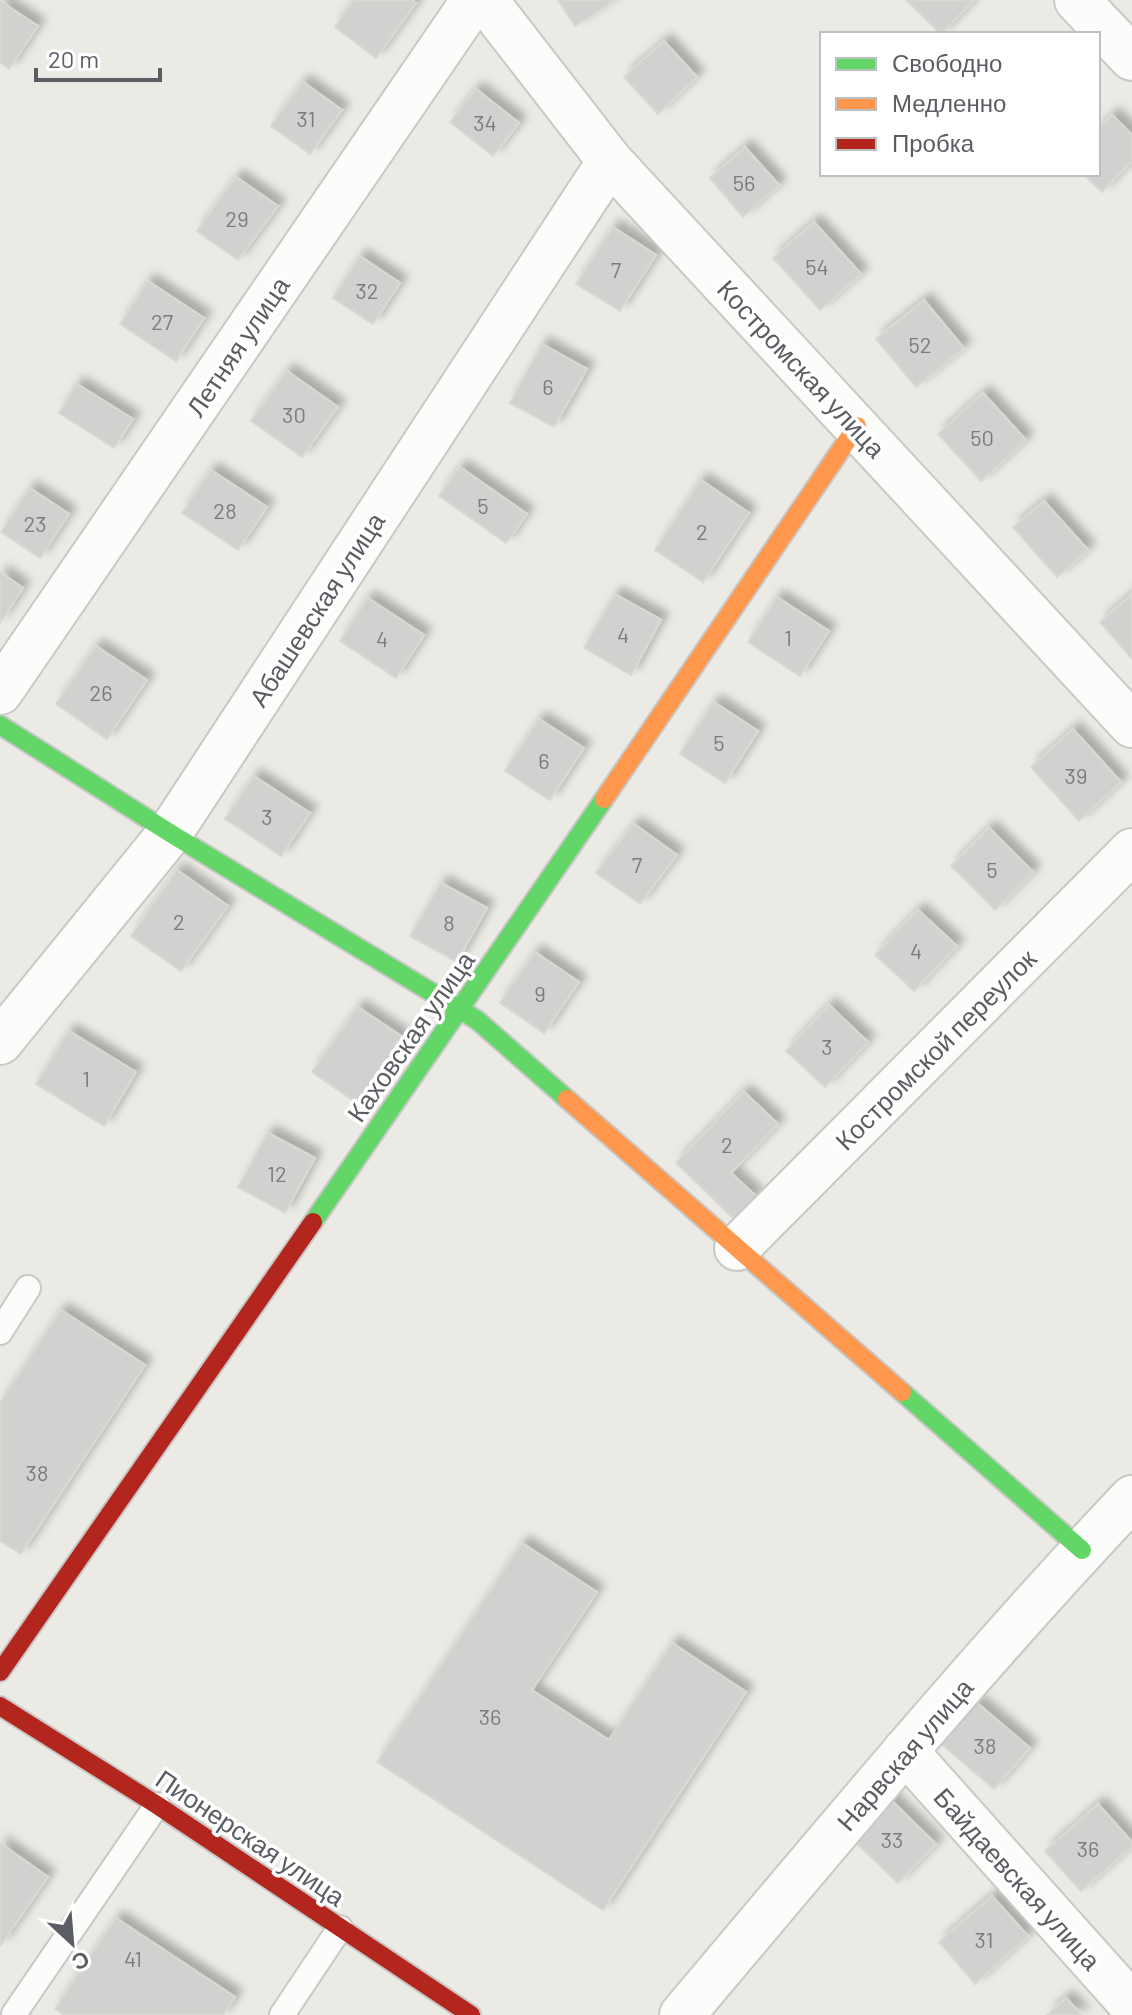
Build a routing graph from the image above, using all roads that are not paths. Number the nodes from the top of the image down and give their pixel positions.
1 (474, 0) edge
2 (485, 0) edge
3 (1077, 0) edge
4 (1132, 58) edge
5 (610, 161) junction
6 (857, 426) junction
7 (0, 692) edge
8 (0, 725) edge
9 (1132, 725) edge
10 (170, 833) junction
11 (1132, 851) edge
12 (461, 1010) junction
13 (0, 1042) edge
14 (737, 1248) junction
15 (28, 1288) dead end
16 (0, 1332) edge
17 (1132, 1498) edge
18 (1082, 1550) junction
19 (0, 1672) edge
20 (0, 1706) edge
21 (905, 1751) junction
22 (157, 1805) junction
23 (340, 1928) junction
24 (1132, 2005) edge
25 (10, 2011) edge
26 (282, 2015) edge
27 (471, 2015) edge
28 (682, 2015) edge

1 - 7 street, Летняя улица
2 - 5 street, Костромская улица
3 - 4 street
5 - 6 street, Костромская улица
5 - 10 street, Абашевская улица
6 - 9 street, Костромская улица
6 - 12 street, Каховская улица
8 - 10 street
10 - 12 street
10 - 13 street, Абашевская улица
11 - 14 street, Костромской переулок
12 - 14 street
12 - 19 street, Каховская улица
14 - 18 street
15 - 16 lane
17 - 18 street, Нарвская улица
18 - 21 street, Нарвская улица
20 - 22 street, Пионерская улица
21 - 24 street, Байдаевская улица
21 - 28 street, Нарвская улица
22 - 23 street, Пионерская улица
22 - 25 lane
23 - 26 lane
23 - 27 street, Пионерская улица

